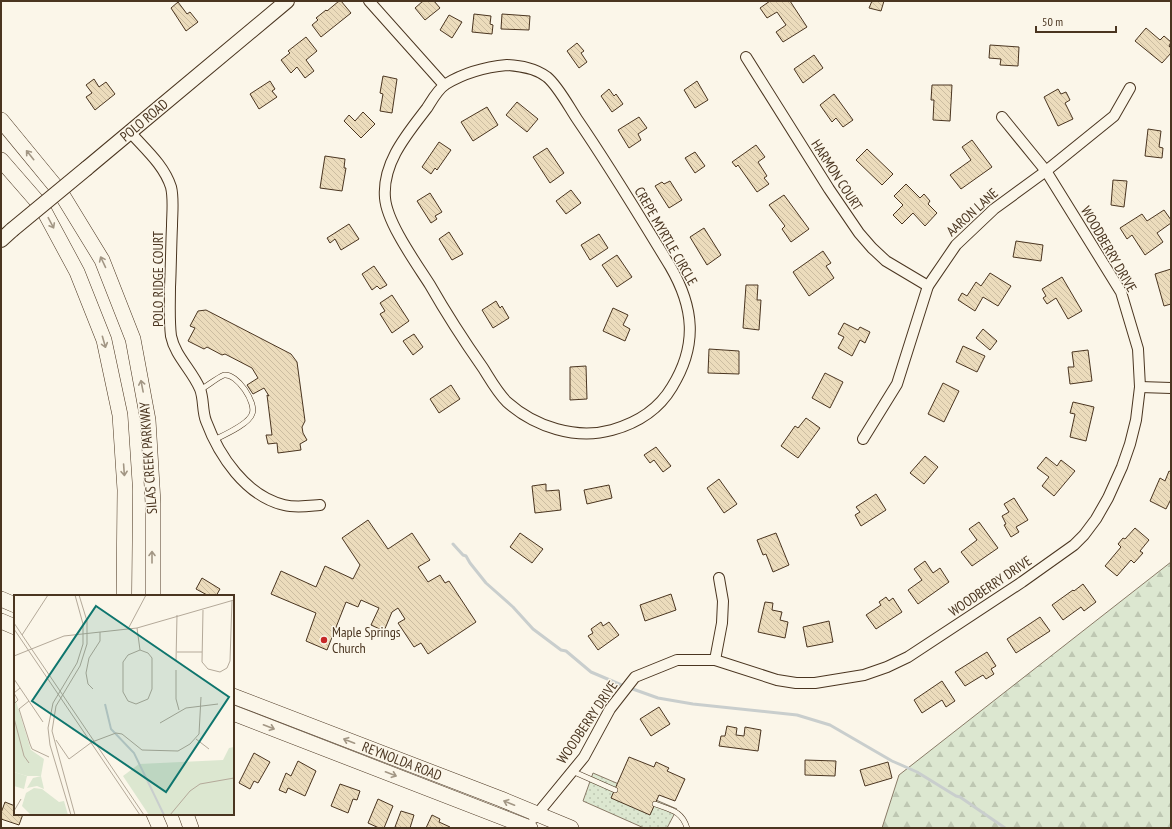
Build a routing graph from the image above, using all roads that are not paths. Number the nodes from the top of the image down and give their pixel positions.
1 (286, 1) edge
2 (369, 1) edge
3 (746, 56) dead end
4 (444, 85) junction
5 (1130, 88) dead end
6 (1002, 117) dead end
7 (1, 120) edge
8 (130, 132) junction
9 (1, 160) edge
10 (1046, 172) junction
11 (1, 240) edge
12 (928, 286) junction
13 (1140, 386) junction
14 (1171, 388) edge
15 (200, 390) junction
16 (863, 438) dead end
17 (214, 440) junction
18 (320, 505) dead end
19 (719, 578) dead end
20 (124, 595) edge
21 (153, 595) edge
22 (1, 599) edge
23 (14, 605) edge
24 (1, 622) edge
25 (14, 628) edge
26 (715, 660) junction
27 (234, 696) edge
28 (234, 713) edge
29 (572, 771) junction
30 (615, 790) dead end
31 (655, 804) dead end
32 (537, 814) junction
33 (154, 815) edge
34 (186, 815) edge
35 (160, 828) edge
36 (191, 828) edge
37 (529, 828) edge
38 (571, 828) edge
39 (687, 828) edge

1 - 8 main road, POLO ROAD
2 - 4 street
3 - 12 street, HARMON COURT
4 - 4 street, CREPE MYRTLE CIRCLE
5 - 10 street, AARON LANE
6 - 10 street, WOODBERRY DRIVE
21 -> 7 main road, SILAS CREEK PARKWAY
8 - 11 main road, POLO ROAD, bridge
8 - 15 street, POLO RIDGE COURT
9 -> 20 main road, SILAS CREEK PARKWAY
10 - 12 street, AARON LANE
10 - 13 street, WOODBERRY DRIVE
12 - 16 street, AARON LANE
13 - 14 street
13 - 26 street, WOODBERRY DRIVE
15 - 17 street, POLO RIDGE COURT
15 - 17 lane
17 - 18 street, POLO RIDGE COURT
19 - 26 street
22 - 23 main road
24 - 25 main road
26 - 29 street, WOODBERRY DRIVE
32 -> 27 main road, REYNOLDA ROAD
28 -> 37 main road, REYNOLDA ROAD
29 - 30 lane
29 - 32 street, WOODBERRY DRIVE
31 - 39 lane
32 - 37 street, WOODBERRY DRIVE
32 - 38 main road, REYNOLDA ROAD
33 - 35 main road
34 - 36 main road

